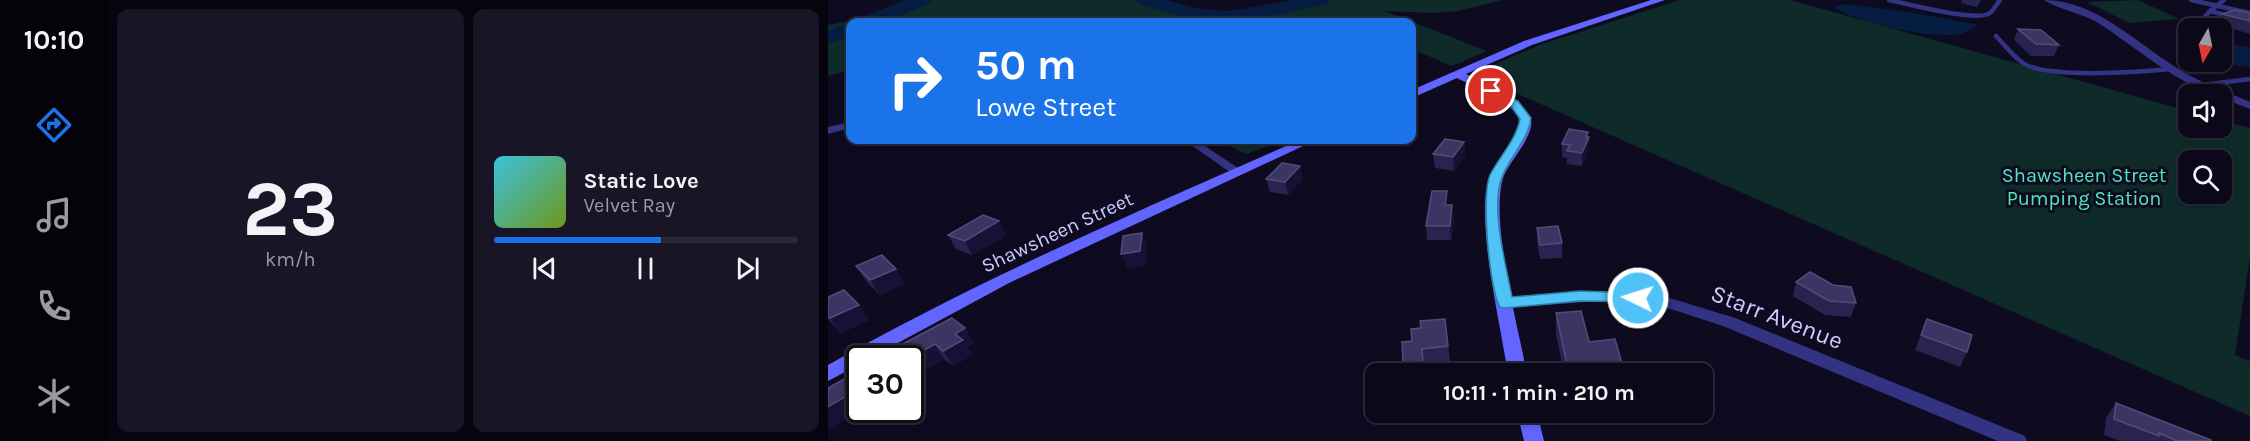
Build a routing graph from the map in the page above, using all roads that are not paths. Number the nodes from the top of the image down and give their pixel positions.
1 (1660, 0) edge
2 (1889, 0) edge
3 (2000, 0) edge
4 (2054, 0) edge
5 (2191, 0) edge
6 (2224, 0) edge
7 (2216, 6) junction
8 (2211, 11) junction
9 (2250, 13) edge
10 (2230, 16) edge
11 (2204, 18) edge
12 (1996, 36) dead end
13 (2171, 69) junction
14 (1457, 74) junction
15 (2250, 79) edge
16 (2200, 84) edge
17 (2210, 84) edge
18 (1416, 92) edge
19 (2232, 98) edge
20 (2250, 106) edge
21 (846, 126) edge
22 (828, 131) edge
23 (1195, 144) edge
24 (1301, 144) edge
25 (1238, 172) junction
26 (1505, 303) junction
27 (1516, 363) edge
28 (828, 374) edge
29 (1530, 423) edge
30 (1534, 441) edge
31 (2018, 441) edge

1 - 14 main road
2 - 3 lane
4 - 13 street
5 - 7 lane
6 - 7 lane
7 - 8 lane
7 - 9 lane
8 - 10 lane
8 - 11 lane
12 - 13 lane
13 - 16 street
14 - 18 main road
14 - 26 main road
15 - 17 lane
19 - 20 street
21 - 22 street
23 - 25 street
24 - 25 main road, Shawsheen Street
25 - 28 main road, Shawsheen Street
26 - 27 main road
26 - 31 street, Starr Avenue
29 - 30 main road

